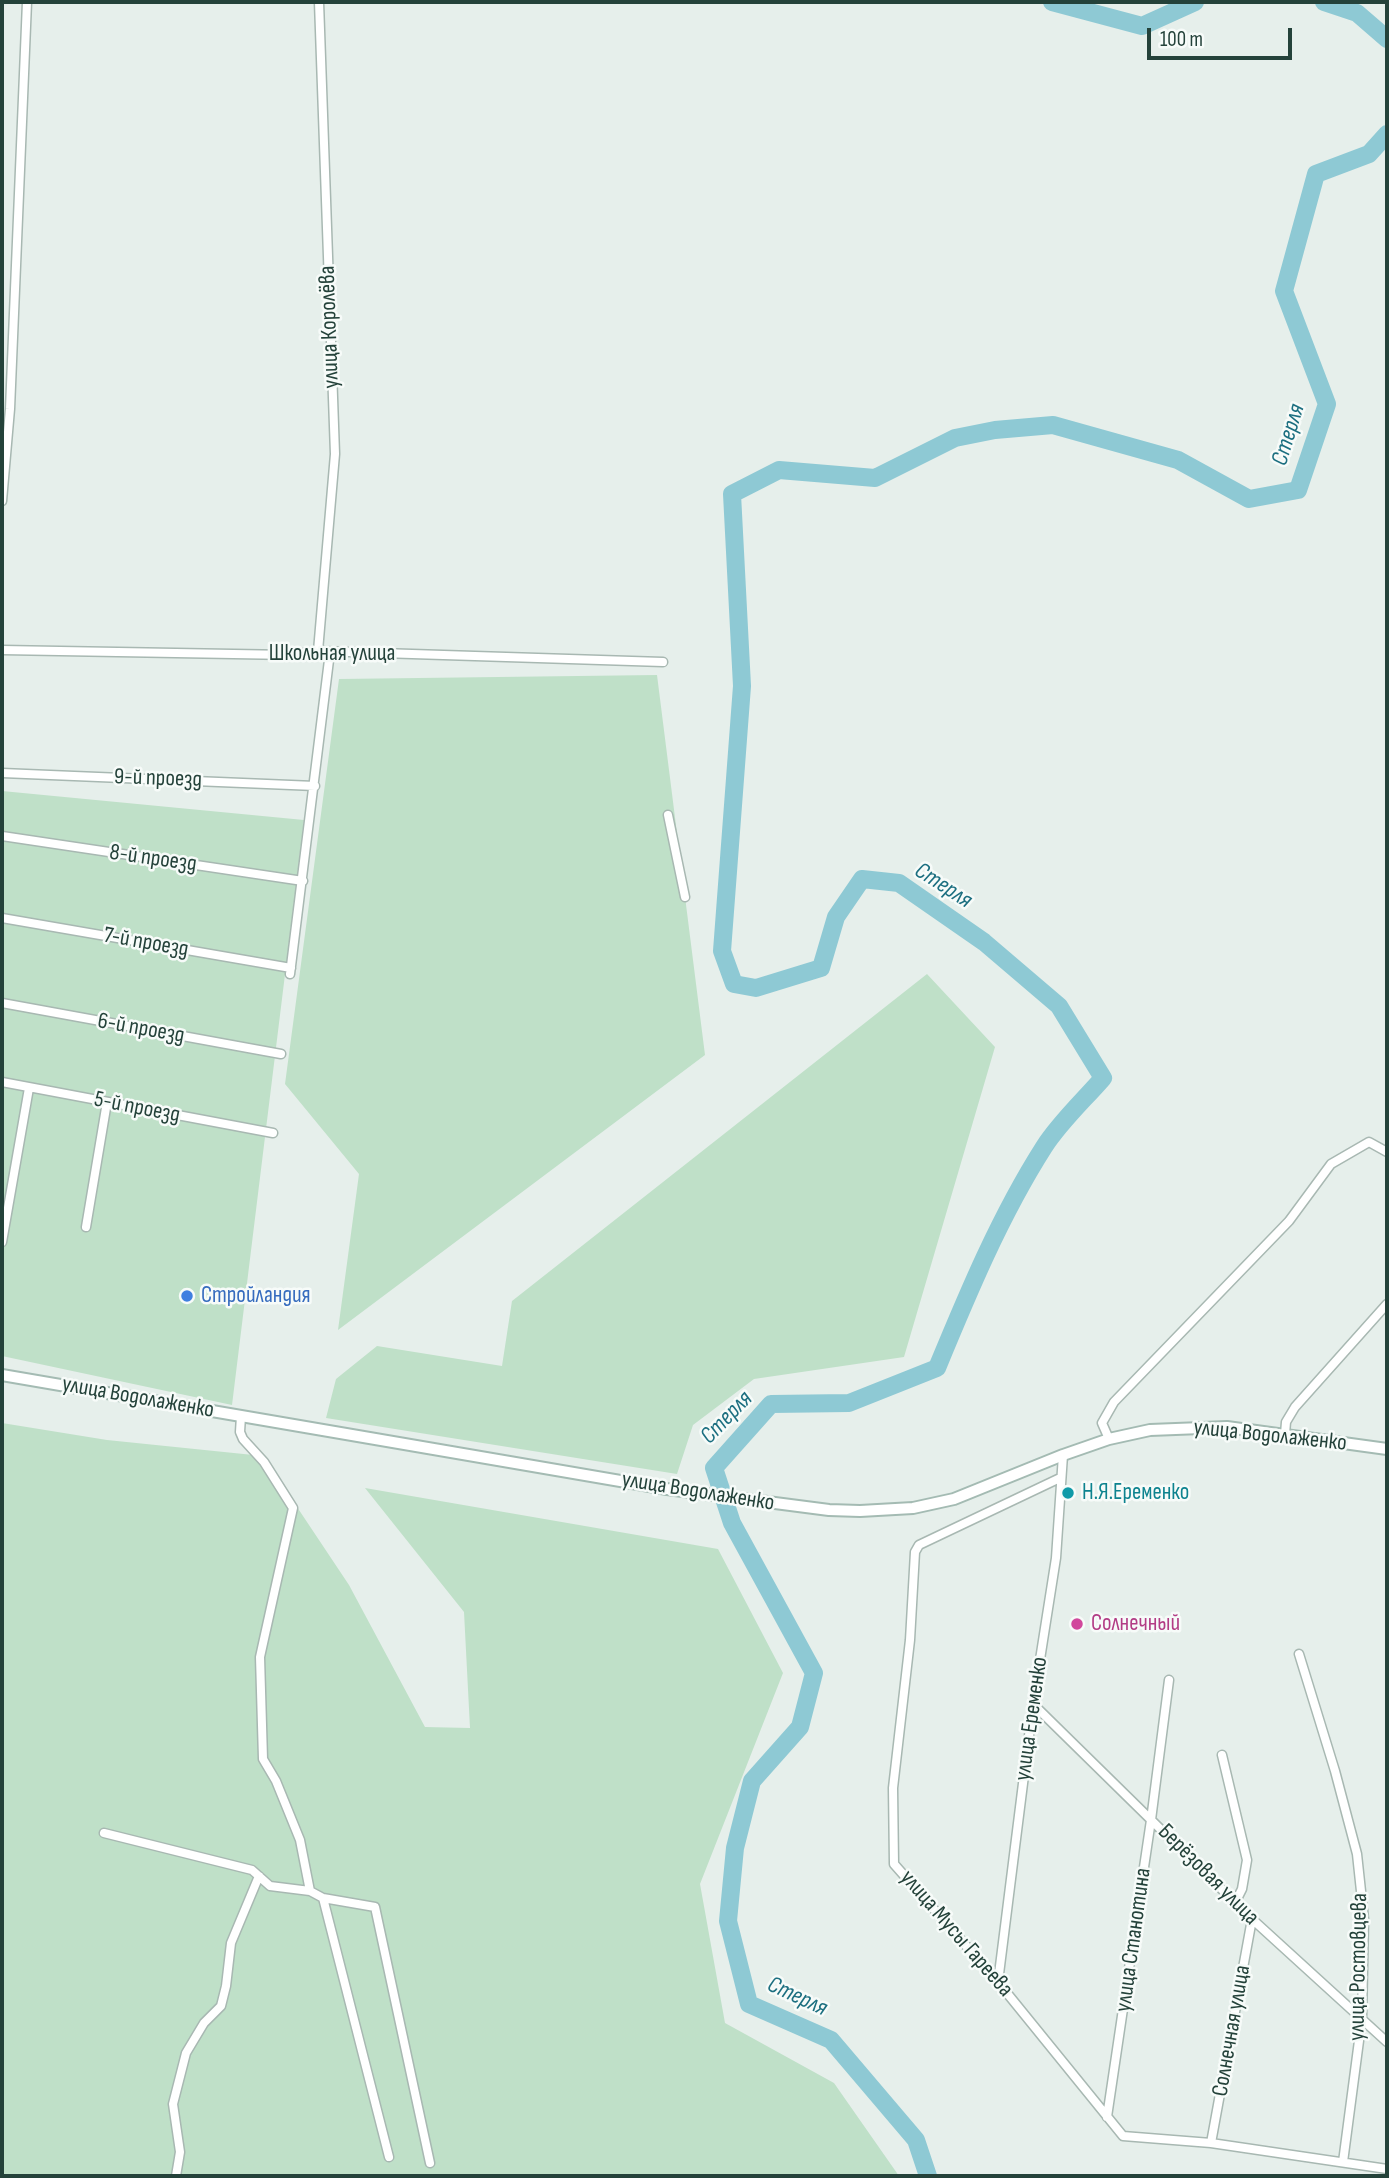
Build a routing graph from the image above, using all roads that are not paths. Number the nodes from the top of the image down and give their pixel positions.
1 (27, 2) edge
2 (319, 2) edge
3 (2, 501) edge
4 (2, 650) edge
5 (318, 651) junction
6 (330, 652) junction
7 (663, 662) dead end
8 (2, 773) edge
9 (314, 786) junction
10 (668, 815) dead end
11 (2, 836) edge
12 (303, 881) junction
13 (685, 898) dead end
14 (2, 918) edge
15 (2, 1003) edge
16 (281, 1054) dead end
17 (2, 1082) edge
18 (30, 1087) junction
19 (107, 1102) junction
20 (272, 1133) dead end
21 (1387, 1152) edge
22 (86, 1227) dead end
23 (2, 1242) edge
24 (1387, 1304) edge
25 (2, 1375) edge
26 (240, 1416) junction
27 (1285, 1434) junction
28 (1109, 1439) junction
29 (1387, 1449) edge
30 (1063, 1455) junction
31 (1060, 1478) junction
32 (1299, 1654) dead end
33 (1168, 1680) dead end
34 (1033, 1704) junction
35 (1222, 1755) dead end
36 (1152, 1819) junction
37 (104, 1833) dead end
38 (258, 1876) junction
39 (310, 1891) junction
40 (323, 1898) junction
41 (1235, 1903) junction
42 (1252, 1919) junction
43 (998, 1982) junction
44 (1362, 2018) junction
45 (1387, 2042) edge
46 (1107, 2117) junction
47 (1212, 2143) junction
48 (389, 2157) dead end
49 (1343, 2162) junction
50 (430, 2163) dead end
51 (1387, 2169) edge
52 (176, 2176) edge

1 - 3 street
2 - 5 street, улица Королёва
4 - 5 street, Школьная улица
5 - 6 street, Школьная улица
6 - 7 street, Школьная улица
6 - 9 street
8 - 9 street, 9-й проезд
9 - 12 street
10 - 13 street
11 - 12 street, 8-й проезд
12 - 14 street, 7-й проезд
15 - 16 street, 6-й проезд
17 - 18 street, 5-й проезд
18 - 19 street, 5-й проезд
18 - 23 street
19 - 20 street, 5-й проезд
19 - 22 street
21 - 28 street
24 - 27 street
25 - 26 main road, улица Водолаженко
26 - 30 main road, улица Водолаженко
26 - 39 street
27 - 28 main road, улица Водолаженко
27 - 29 main road, улица Водолаженко
28 - 30 main road, улица Водолаженко
30 - 31 street, улица Еременко
31 - 34 street, улица Еременко
31 - 43 street, улица Мусы Гареева
32 - 44 street, улица Ростовцева
33 - 36 street, улица Станотина
34 - 36 street, Берёзовая улица
34 - 43 street, улица Еременко
35 - 41 street
36 - 41 street, Берёзовая улица
36 - 46 street, улица Станотина
37 - 38 street
38 - 39 street
38 - 52 street
39 - 40 street
40 - 48 street
40 - 50 street
41 - 42 street, Берёзовая улица
42 - 44 street, Берёзовая улица
42 - 47 street, Солнечная улица
43 - 46 street, улица Мусы Гареева
44 - 45 street, Берёзовая улица
44 - 49 street, улица Ростовцева
46 - 47 street, улица Мусы Гареева
47 - 49 street, улица Мусы Гареева
49 - 51 street, улица Мусы Гареева

